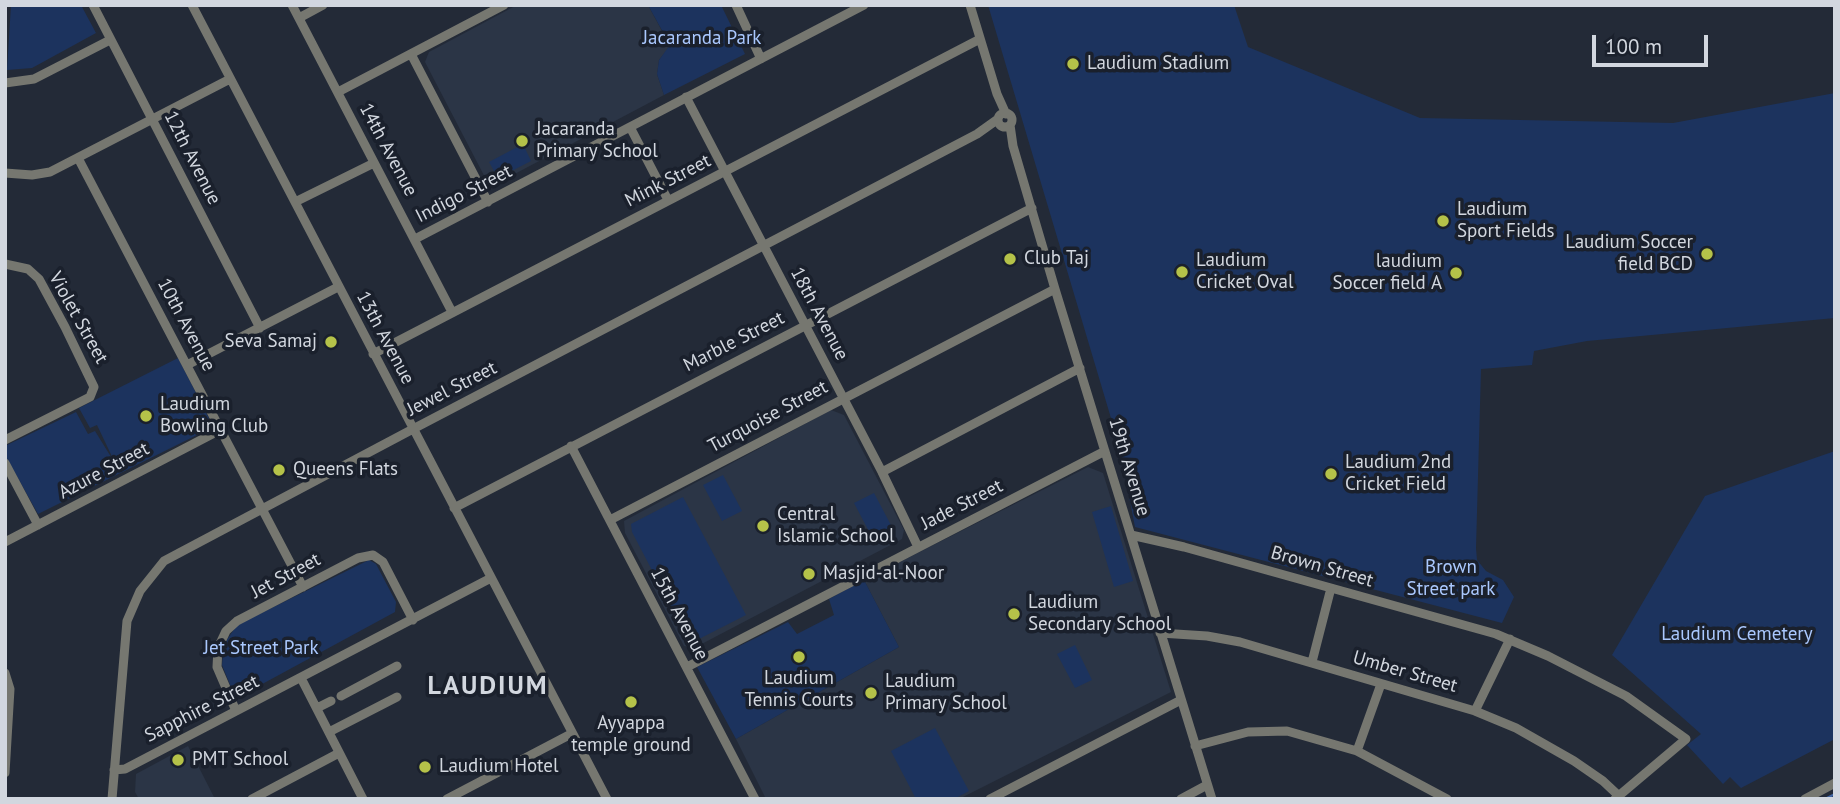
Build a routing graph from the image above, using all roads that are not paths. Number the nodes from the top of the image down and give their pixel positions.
1 (93, 5) edge
2 (192, 5) edge
3 (292, 5) edge
4 (323, 5) edge
5 (504, 5) edge
6 (736, 5) edge
7 (864, 5) edge
8 (970, 5) edge
9 (299, 18) junction
10 (980, 39) junction
11 (110, 40) junction
12 (411, 54) junction
13 (761, 59) junction
14 (230, 79) junction
15 (5, 83) edge
16 (338, 92) junction
17 (686, 97) junction
18 (152, 120) junction
19 (1003, 121) junction
20 (630, 127) junction
21 (78, 158) junction
22 (374, 163) junction
23 (724, 172) junction
24 (5, 173) edge
25 (668, 201) junction
26 (295, 202) junction
27 (488, 202) junction
28 (1031, 208) junction
29 (415, 239) junction
30 (764, 247) junction
31 (5, 264) edge
32 (338, 286) junction
33 (1055, 289) junction
34 (452, 312) junction
35 (805, 325) junction
36 (260, 328) junction
37 (373, 354) junction
38 (187, 365) junction
39 (1080, 368) junction
40 (843, 398) junction
41 (413, 429) junction
42 (220, 430) junction
43 (5, 440) edge
44 (571, 446) junction
45 (1105, 451) junction
46 (5, 463) edge
47 (882, 472) junction
48 (454, 508) junction
49 (262, 509) junction
50 (610, 520) junction
51 (38, 525) junction
52 (1131, 535) junction
53 (5, 542) edge
54 (918, 547) junction
55 (491, 578) junction
56 (303, 587) junction
57 (1331, 588) junction
58 (413, 620) junction
59 (1160, 633) junction
60 (1510, 639) junction
61 (1312, 662) junction
62 (397, 666) dead end
63 (687, 667) junction
64 (5, 673) edge
65 (301, 678) junction
66 (1381, 684) junction
67 (341, 696) dead end
68 (397, 697) dead end
69 (1181, 700) junction
70 (331, 701) dead end
71 (317, 708) junction
72 (1475, 710) junction
73 (236, 711) junction
74 (329, 732) junction
75 (571, 734) junction
76 (1195, 746) junction
77 (1357, 751) junction
78 (339, 752) junction
79 (114, 770) junction
80 (5, 774) edge
81 (1835, 783) edge
82 (1207, 785) junction
83 (460, 796) edge
84 (1617, 797) edge
85 (112, 799) edge
86 (252, 799) edge
87 (363, 799) edge
88 (447, 799) edge
89 (607, 799) edge
90 (755, 799) edge
91 (990, 799) edge
92 (1181, 799) edge
93 (1212, 799) edge
94 (1447, 799) edge
95 (1805, 799) edge

1 - 11 street, 12th Avenue
2 - 14 street, 13th Avenue
3 - 9 street, 14th Avenue
4 - 9 street
5 - 12 street
6 - 13 street
7 - 13 street, Indigo Street
8 - 10 street, 19th Avenue
9 - 16 street, 14th Avenue
10 - 19 street, 19th Avenue
10 - 23 street, Mink Street
11 - 15 street
11 - 18 street, 12th Avenue
12 - 16 street
12 - 27 street
13 - 17 street, Indigo Street
14 - 18 street
14 - 26 street, 13th Avenue
16 - 22 street, 14th Avenue
17 - 20 street, Indigo Street
17 - 23 street, 18th Avenue
18 - 21 street
18 - 36 street, 12th Avenue
19 - 28 street, 19th Avenue
19 - 30 street, Jewel Street
20 - 25 street
20 - 27 street, Indigo Street
21 - 24 street
21 - 38 street, 10th Avenue
22 - 26 street
22 - 29 street, 14th Avenue
23 - 25 street, Mink Street
23 - 30 street, 18th Avenue
25 - 34 street, Mink Street
26 - 32 street, 13th Avenue
27 - 29 street, Indigo Street
28 - 33 street, 19th Avenue
28 - 35 street, Marble Street
29 - 34 street, 14th Avenue
30 - 35 street, 18th Avenue
30 - 41 street, Jewel Street
31 - 43 street, Violet Street
32 - 36 street
32 - 37 street, 13th Avenue
33 - 39 street, 19th Avenue
33 - 40 street, Turquoise Street
34 - 37 street, Mink Street
35 - 40 street, 18th Avenue
35 - 44 street, Marble Street
36 - 38 street
37 - 41 street, 13th Avenue
38 - 42 street, 10th Avenue
39 - 45 street, 19th Avenue
39 - 47 street
40 - 47 street, 18th Avenue
40 - 50 street, Turquoise Street
41 - 48 street, 13th Avenue
41 - 49 street, Jewel Street
42 - 49 street, 10th Avenue
42 - 51 street, Azure Street
44 - 48 street, Marble Street
44 - 50 street, 15th Avenue
45 - 52 street, 19th Avenue
45 - 54 street, Jade Street
46 - 51 street
47 - 54 street, 18th Avenue
48 - 55 street, 13th Avenue
49 - 56 street, 10th Avenue
49 - 79 street, Jewel Street
50 - 63 street, 15th Avenue
51 - 53 street, Azure Street
52 - 57 street, Brown Street
52 - 59 street, 19th Avenue
54 - 63 street, Jade Street
55 - 58 street, Sapphire Street
55 - 75 street, 13th Avenue
56 - 58 street, Jet Street
56 - 73 street, Jet Street
57 - 60 street, Brown Street
57 - 61 street
58 - 65 street, Sapphire Street
59 - 61 street, Umber Street
59 - 69 street, 19th Avenue
60 - 72 street
60 - 84 street, Brown Street
61 - 66 street, Umber Street
62 - 67 street
63 - 90 street, 15th Avenue
64 - 80 street
65 - 71 street
65 - 73 street, Sapphire Street
66 - 72 street, Umber Street
66 - 77 street
68 - 74 street
69 - 76 street, 19th Avenue
69 - 91 street
70 - 71 street
71 - 74 street
72 - 84 street, Umber Street
73 - 79 street, Sapphire Street
74 - 78 street
75 - 83 street
75 - 89 street, 13th Avenue
76 - 77 street
76 - 82 street, 19th Avenue
77 - 94 street
78 - 86 street
78 - 87 street
79 - 85 street, Jewel Street
81 - 95 street
82 - 92 street
82 - 93 street, 19th Avenue
83 - 88 street

